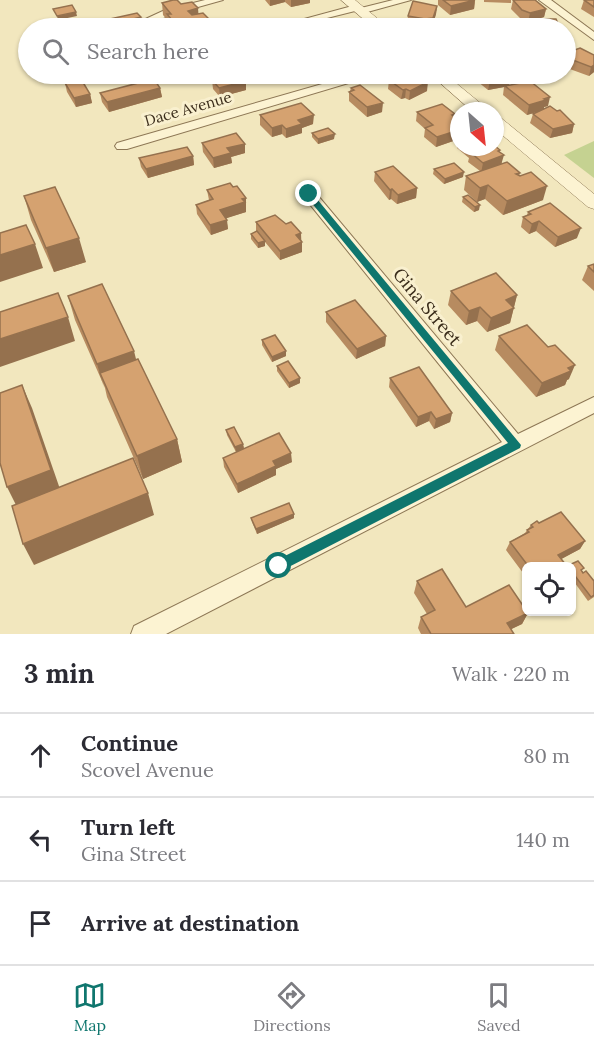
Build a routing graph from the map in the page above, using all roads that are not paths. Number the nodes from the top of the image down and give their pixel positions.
1 (218, 0) edge
2 (406, 0) edge
3 (544, 0) edge
4 (354, 6) edge
5 (155, 18) edge
6 (311, 18) edge
7 (369, 18) edge
8 (568, 18) edge
9 (576, 24) edge
10 (594, 37) edge
11 (334, 84) edge
12 (449, 84) edge
13 (471, 102) edge
14 (504, 128) edge
15 (122, 146) dead end
16 (309, 194) dead end
17 (594, 202) edge
18 (594, 404) edge
19 (516, 445) junction
20 (142, 634) edge

1 - 5 street
2 - 4 street
3 - 8 street
4 - 6 street
4 - 7 street
9 - 10 street
11 - 15 street, Dace Avenue
12 - 13 street
14 - 17 street
16 - 19 street, Gina Street
18 - 19 street
19 - 20 street

